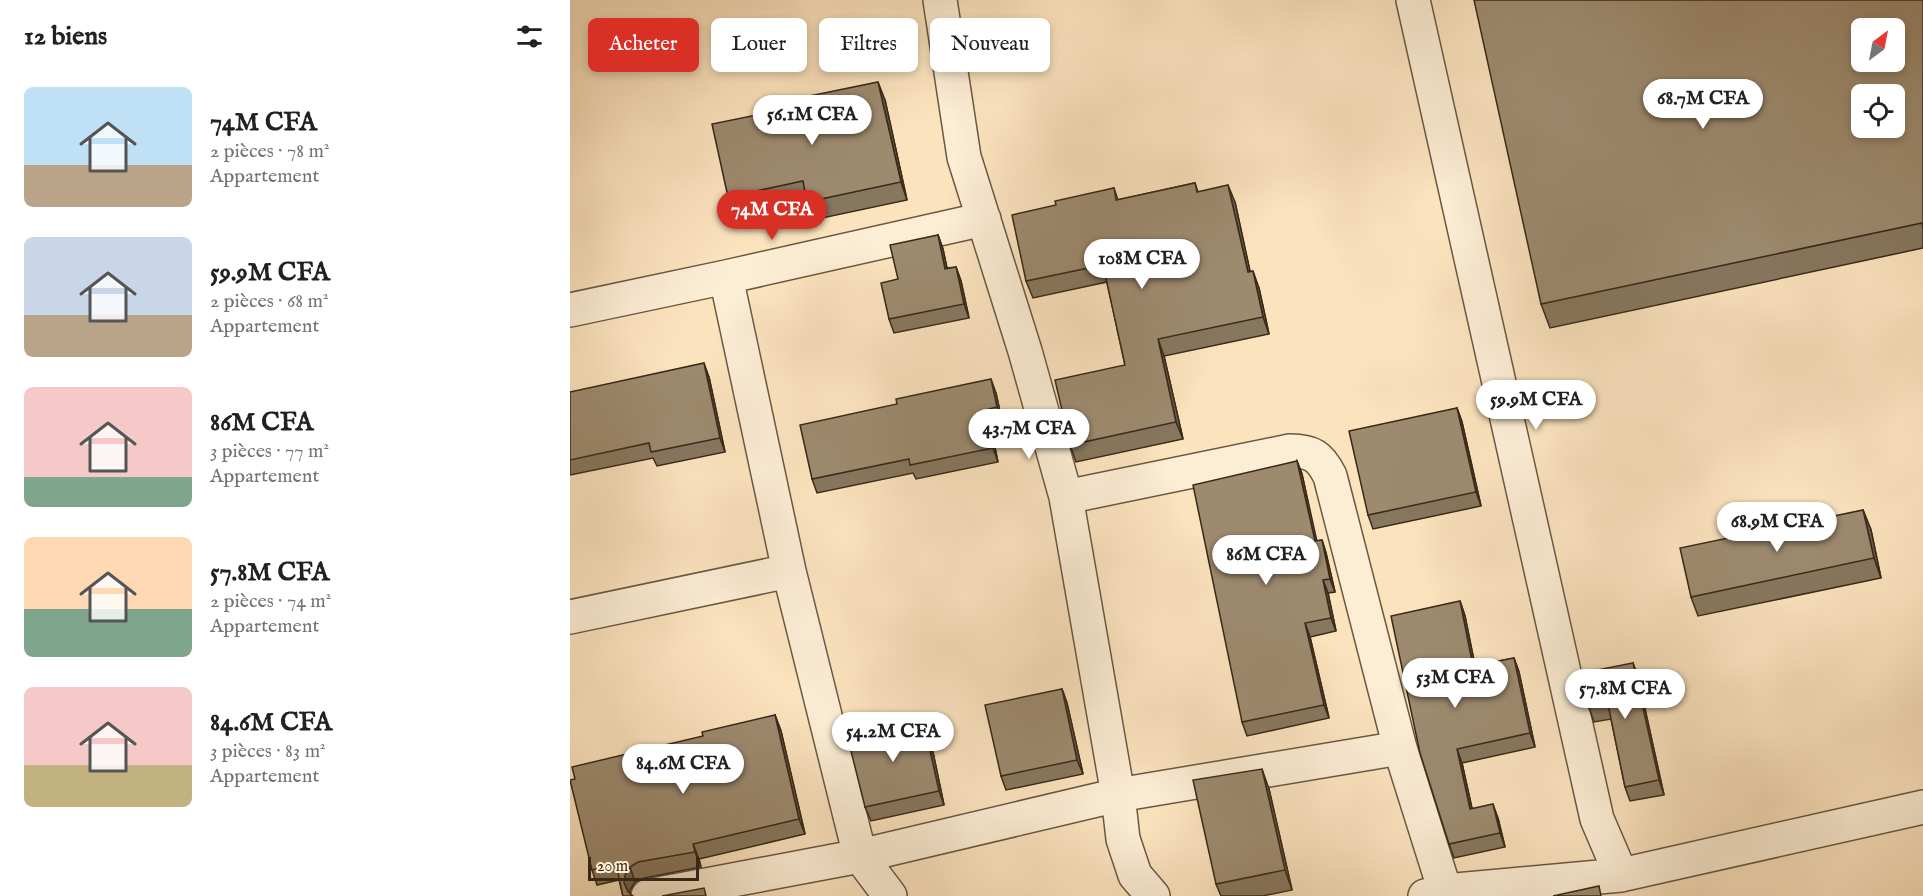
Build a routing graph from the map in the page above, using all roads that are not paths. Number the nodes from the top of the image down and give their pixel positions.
1 (940, 0) edge
2 (1413, 0) edge
3 (984, 219) junction
4 (726, 277) junction
5 (570, 309) edge
6 (1066, 497) junction
7 (789, 570) junction
8 (570, 617) edge
9 (1400, 748) junction
10 (1118, 795) junction
11 (1923, 807) edge
12 (860, 856) junction
13 (1621, 875) junction
14 (1435, 893) edge
15 (648, 896) edge
16 (891, 896) edge
17 (1154, 896) edge

1 - 3 street
2 - 13 street
3 - 4 street
3 - 6 street
4 - 5 street
4 - 7 street
6 - 9 street
6 - 10 street
7 - 8 street
7 - 12 street
9 - 10 street
9 - 14 street
10 - 12 street
10 - 17 street
11 - 13 street
12 - 15 street
12 - 16 street
13 - 14 street

